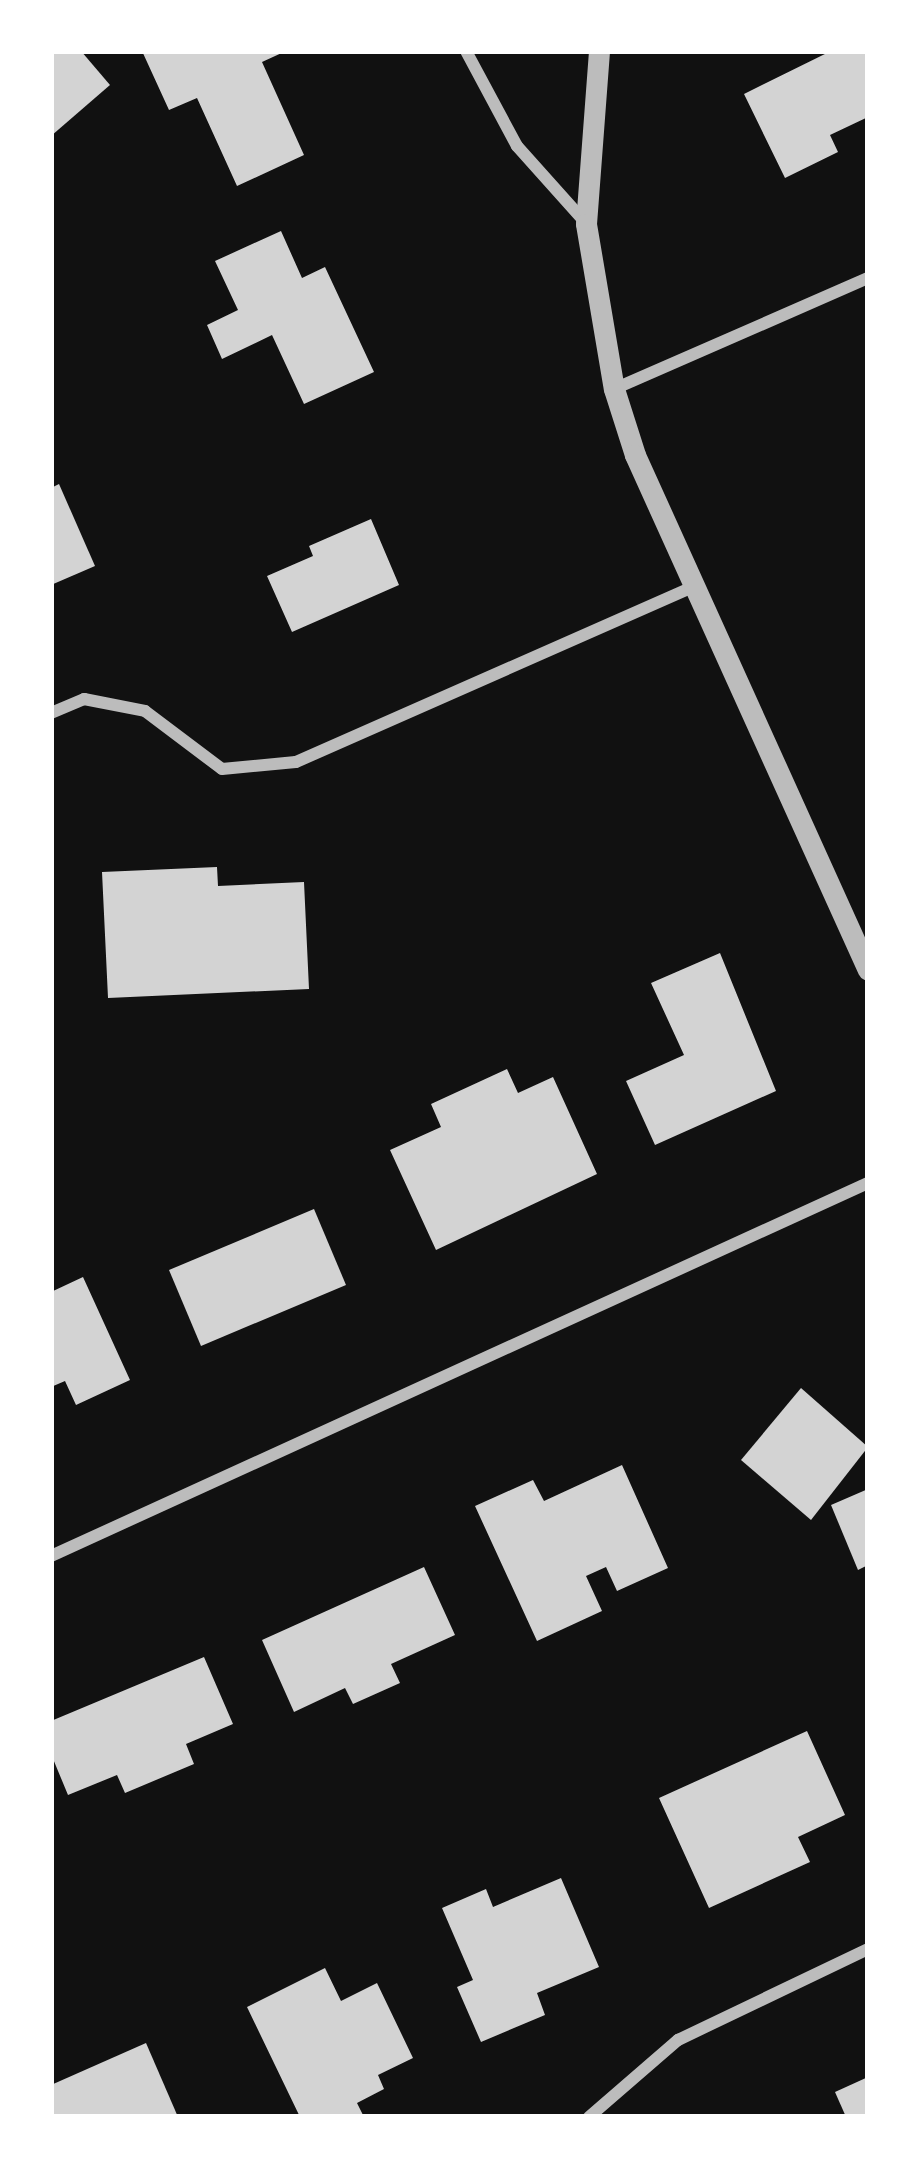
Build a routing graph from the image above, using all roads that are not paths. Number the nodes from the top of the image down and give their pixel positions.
1 (466, 51) edge
2 (599, 51) edge
3 (586, 224) junction
4 (868, 278) edge
5 (614, 389) junction
6 (692, 587) junction
7 (51, 713) edge
8 (868, 970) edge
9 (868, 1183) edge
10 (51, 1556) edge
11 (868, 1948) edge
12 (589, 2117) edge

1 - 3 street
2 - 3 street
3 - 5 street
4 - 5 street
5 - 6 street
6 - 7 street
6 - 8 street
9 - 10 street
11 - 12 street

